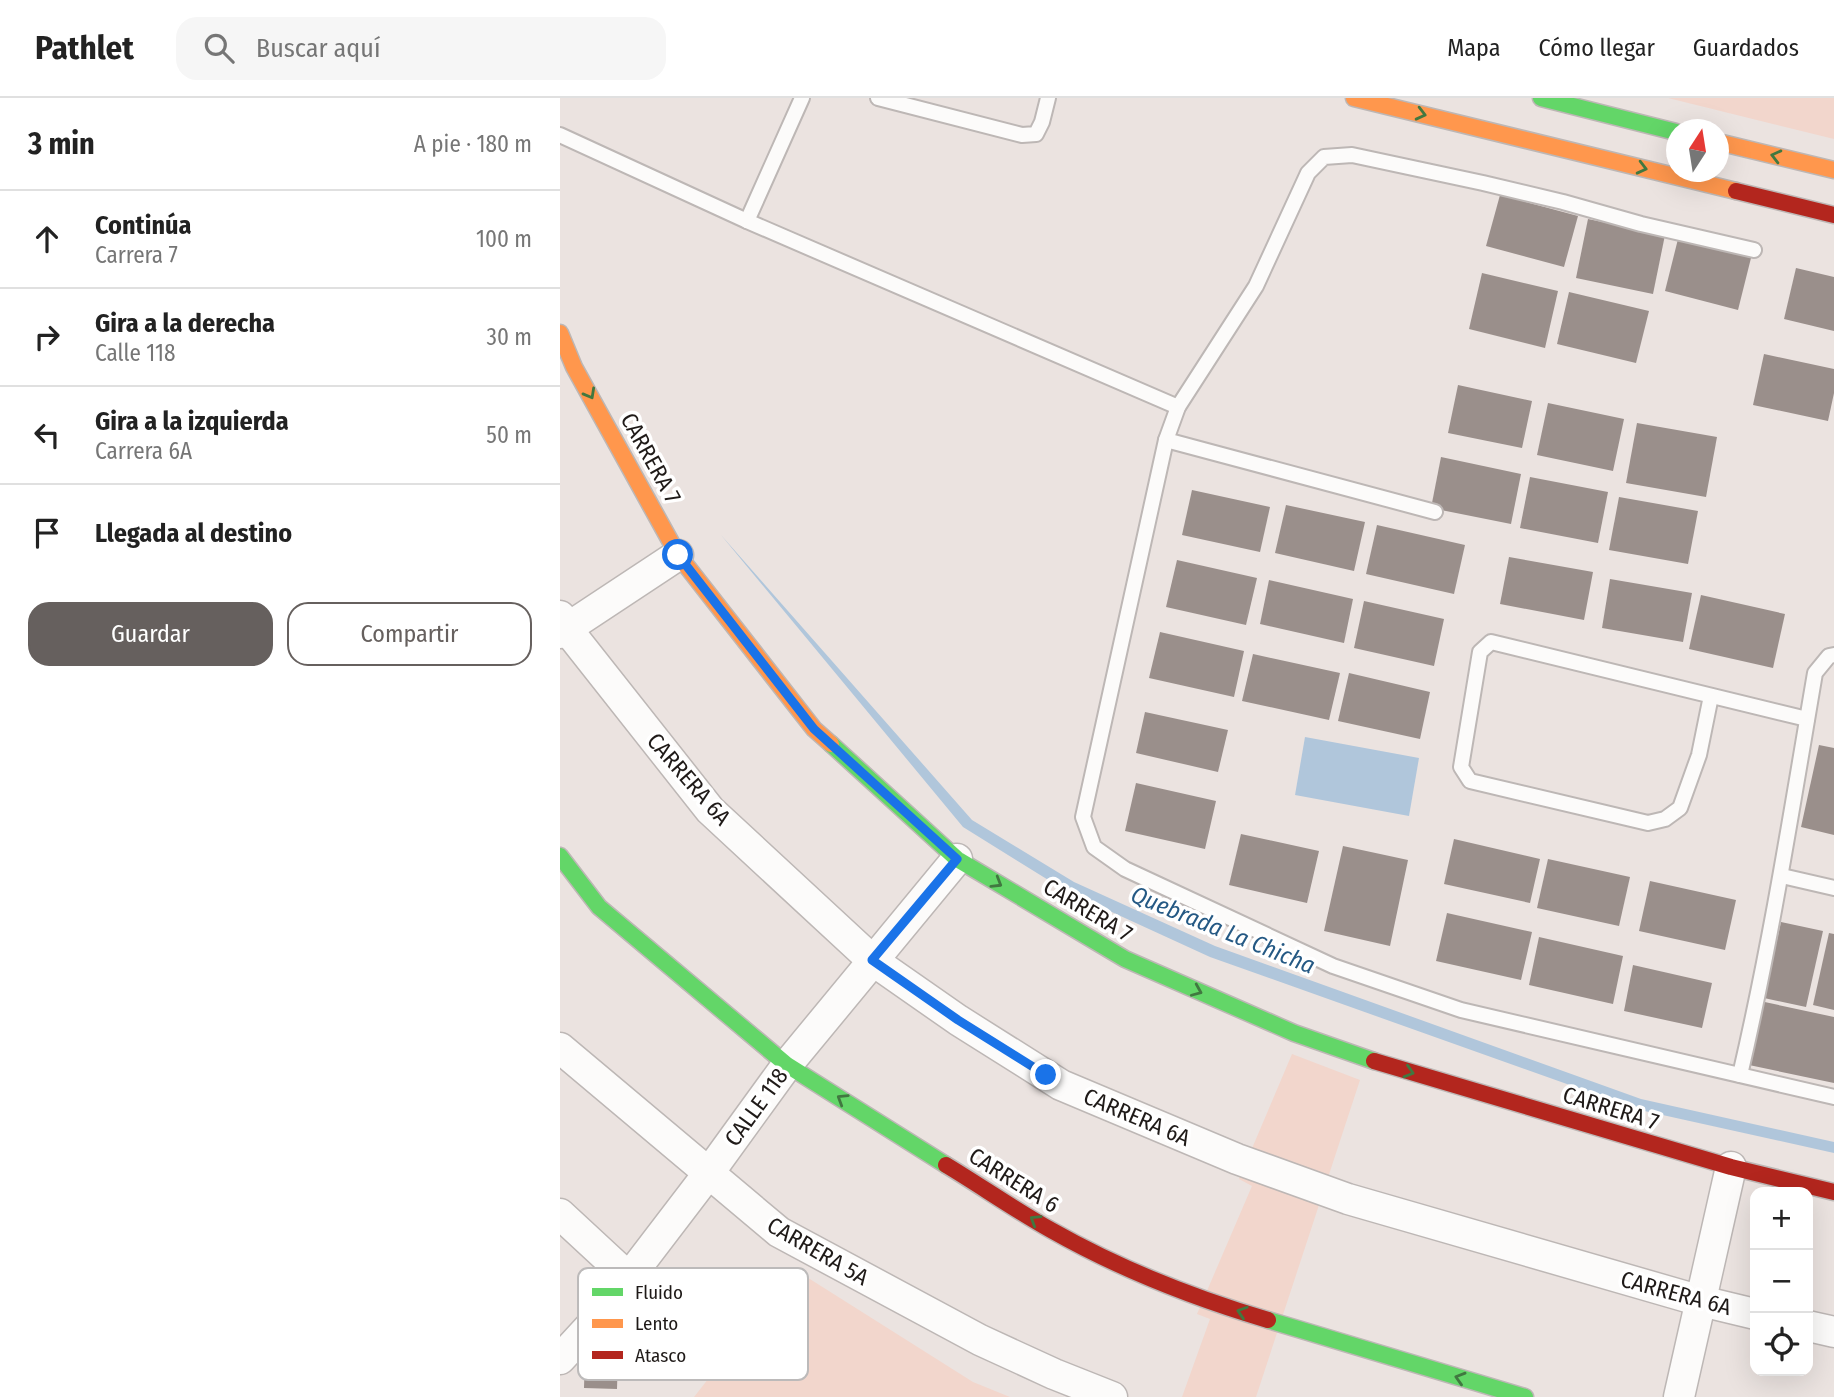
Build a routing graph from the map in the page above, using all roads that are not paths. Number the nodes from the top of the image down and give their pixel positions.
1 (802, 98) edge
2 (878, 98) edge
3 (1048, 98) edge
4 (1354, 98) edge
5 (1547, 99) edge
6 (1666, 129) edge
7 (560, 135) edge
8 (1729, 145) edge
9 (1834, 170) edge
10 (1834, 215) edge
11 (747, 220) junction
12 (1754, 250) dead end
13 (560, 333) edge
14 (1178, 407) junction
15 (1166, 440) junction
16 (1435, 512) dead end
17 (678, 555) junction
18 (562, 626) edge
19 (1834, 655) edge
20 (1710, 696) junction
21 (1807, 719) junction
22 (560, 856) edge
23 (957, 859) junction
24 (1782, 876) junction
25 (1834, 887) edge
26 (872, 960) junction
27 (560, 1048) edge
28 (787, 1065) junction
29 (1740, 1075) junction
30 (1834, 1097) edge
31 (1731, 1167) junction
32 (708, 1174) junction
33 (1834, 1192) edge
34 (560, 1214) edge
35 (618, 1268) edge
36 (635, 1268) edge
37 (1701, 1301) junction
38 (1751, 1313) edge
39 (1813, 1327) edge
40 (1834, 1332) edge
41 (578, 1340) edge
42 (560, 1359) edge
43 (1112, 1397) edge
44 (1525, 1397) edge
45 (1679, 1397) edge

1 - 11 lane
2 - 3 lane
4 -> 10 street
5 - 6 street
7 - 11 lane
9 -> 8 street
11 - 14 lane
12 - 14 lane
13 -> 17 street, CARRERA 7
14 - 15 lane
15 - 16 lane
15 - 29 lane
17 - 18 street
17 - 23 street, CARRERA 7
18 - 26 street, CARRERA 6A
19 - 21 lane
20 - 20 lane
20 - 21 lane
21 - 24 lane
22 - 28 street, CARRERA 6
23 - 26 street, CALLE 118
23 -> 31 street, CARRERA 7
24 - 25 lane
24 - 29 lane
26 - 28 street, CALLE 118
26 - 37 street, CARRERA 6A
27 - 32 street, CARRERA 5A
28 - 32 street, CALLE 118
44 -> 28 street, CARRERA 6
29 - 30 lane
31 - 33 street, CARRERA 7
31 - 37 street
32 - 36 street, CALLE 118
32 - 43 street, CARRERA 5A
34 - 35 street
37 - 38 street, CARRERA 6A
37 - 45 street
39 - 40 street
41 - 42 street, CALLE 118

